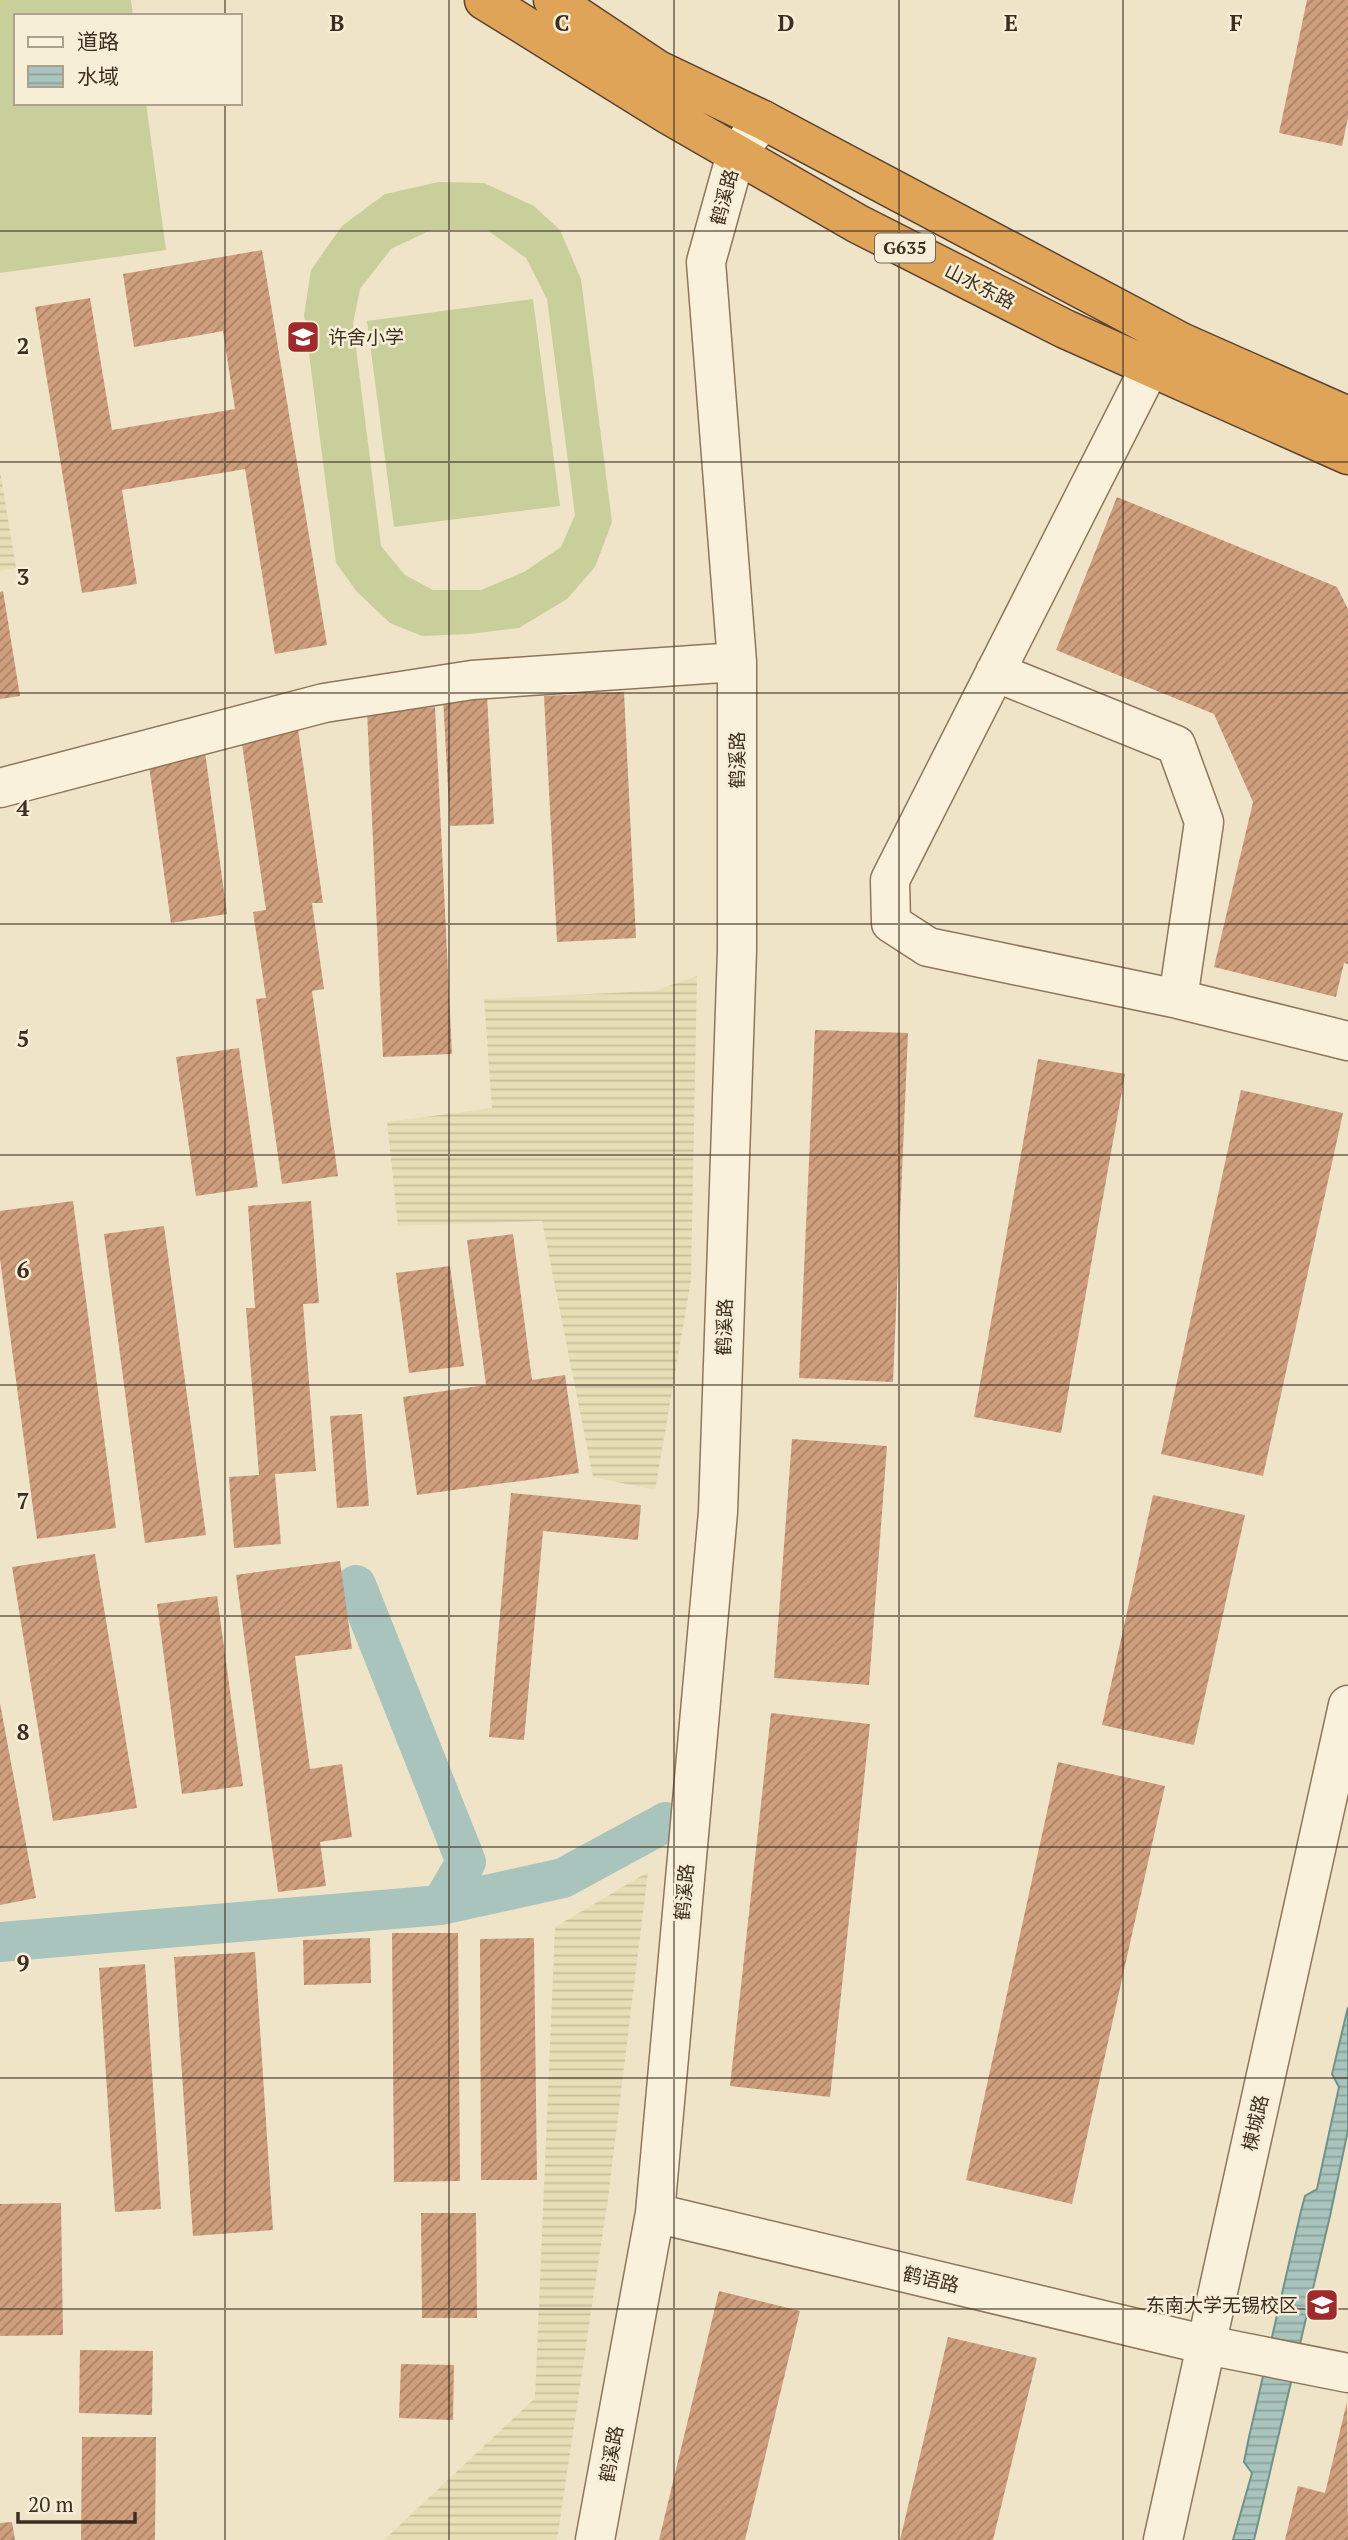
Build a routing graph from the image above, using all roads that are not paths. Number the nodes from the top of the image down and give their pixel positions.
1 (484, 0) edge
2 (553, 0) edge
3 (763, 120) junction
4 (736, 154) junction
5 (1150, 367) junction
6 (1348, 416) edge
7 (1348, 455) edge
8 (737, 662) junction
9 (995, 672) junction
10 (0, 788) edge
11 (1178, 999) junction
12 (1348, 1041) edge
13 (1348, 1705) edge
14 (655, 2213) junction
15 (1207, 2345) junction
16 (1348, 2373) edge
17 (595, 2540) edge
18 (1163, 2540) edge

1 - 4 highway, 山水东路 / G635
2 - 3 highway, G635
3 - 4 street, 鹤溪路
3 - 6 highway, G635
4 - 5 highway, 山水东路 / G635
4 - 8 street, 鹤溪路
5 - 7 highway, 山水东路 / G635
5 - 9 street
8 - 10 street
8 - 14 street, 鹤溪路
9 - 11 street
9 - 11 street
11 - 12 street
13 - 15 street, 楝城路
14 - 15 street, 鹤语路
14 - 17 street, 鹤溪路
15 - 16 street, 鹤语路
15 - 18 street, 楝城路

